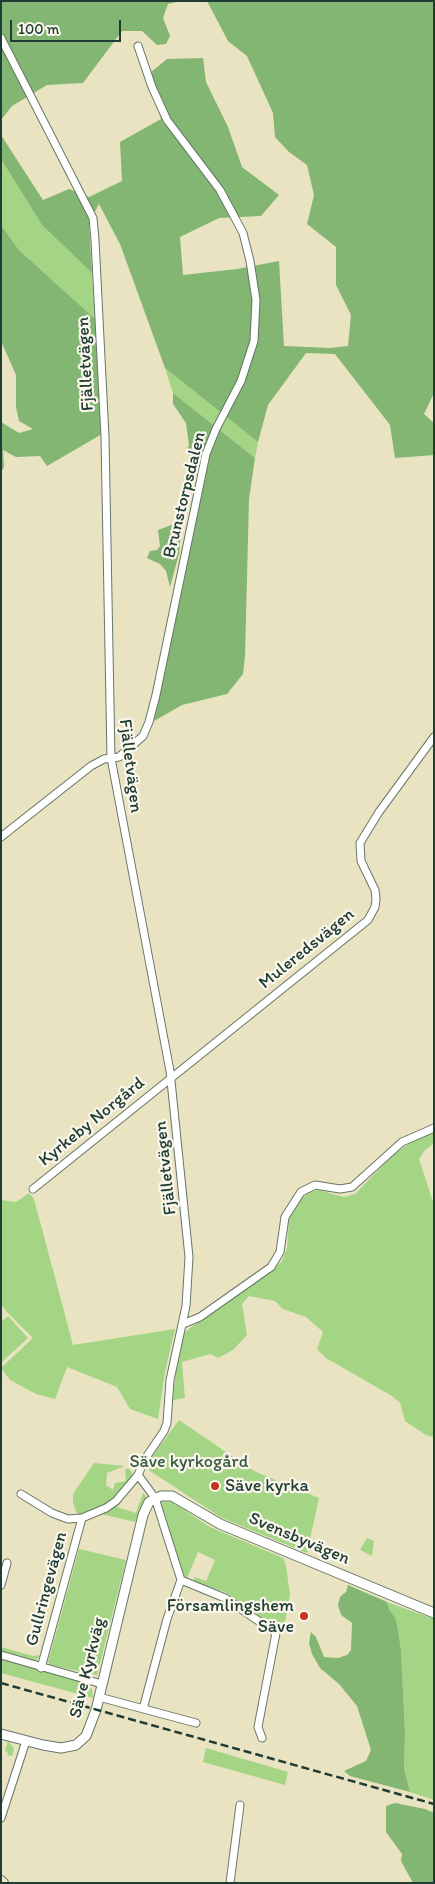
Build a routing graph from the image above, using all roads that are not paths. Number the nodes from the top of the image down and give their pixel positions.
1 (1, 38) edge
2 (138, 46) dead end
3 (434, 738) edge
4 (111, 758) junction
5 (1, 837) edge
6 (171, 1078) junction
7 (434, 1128) edge
8 (33, 1189) dead end
9 (183, 1324) junction
10 (138, 1475) junction
11 (22, 1494) dead end
12 (155, 1498) junction
13 (82, 1518) junction
14 (7, 1563) dead end
15 (181, 1580) junction
16 (1, 1585) edge
17 (434, 1612) edge
18 (1, 1655) edge
19 (41, 1668) junction
20 (102, 1684) junction
21 (99, 1697) junction
22 (143, 1709) junction
23 (196, 1722) dead end
24 (1, 1734) edge
25 (262, 1738) dead end
26 (26, 1740) junction
27 (240, 1805) dead end
28 (1, 1818) edge
29 (230, 1883) edge

1 - 4 street, Fjälletvägen
2 - 4 street, Brunstorpsdalen
3 - 6 street, Muleredsvägen
4 - 5 street, Brunstorpsdalen
4 - 6 street, Fjälletvägen
6 - 8 street, Kyrkeby Norgård
6 - 9 street, Fjälletvägen
7 - 9 street
9 - 10 street, Fjälletvägen
10 - 12 street
10 - 13 street, Fjälletvägen
11 - 13 street
12 - 15 street
12 - 17 street, Svensbyvägen
12 - 20 street, Säve Kyrkväg
13 - 19 street, Gullringevägen
14 - 16 street
15 - 22 street
15 - 25 street
18 - 19 street, Gullringevägen
19 - 20 street, Gullringevägen
20 - 21 street, Säve Kyrkväg
21 - 22 street
21 - 26 street, Säve Kyrkväg
22 - 23 street
24 - 26 street, Säve Kyrkväg
26 - 28 street
27 - 29 street

